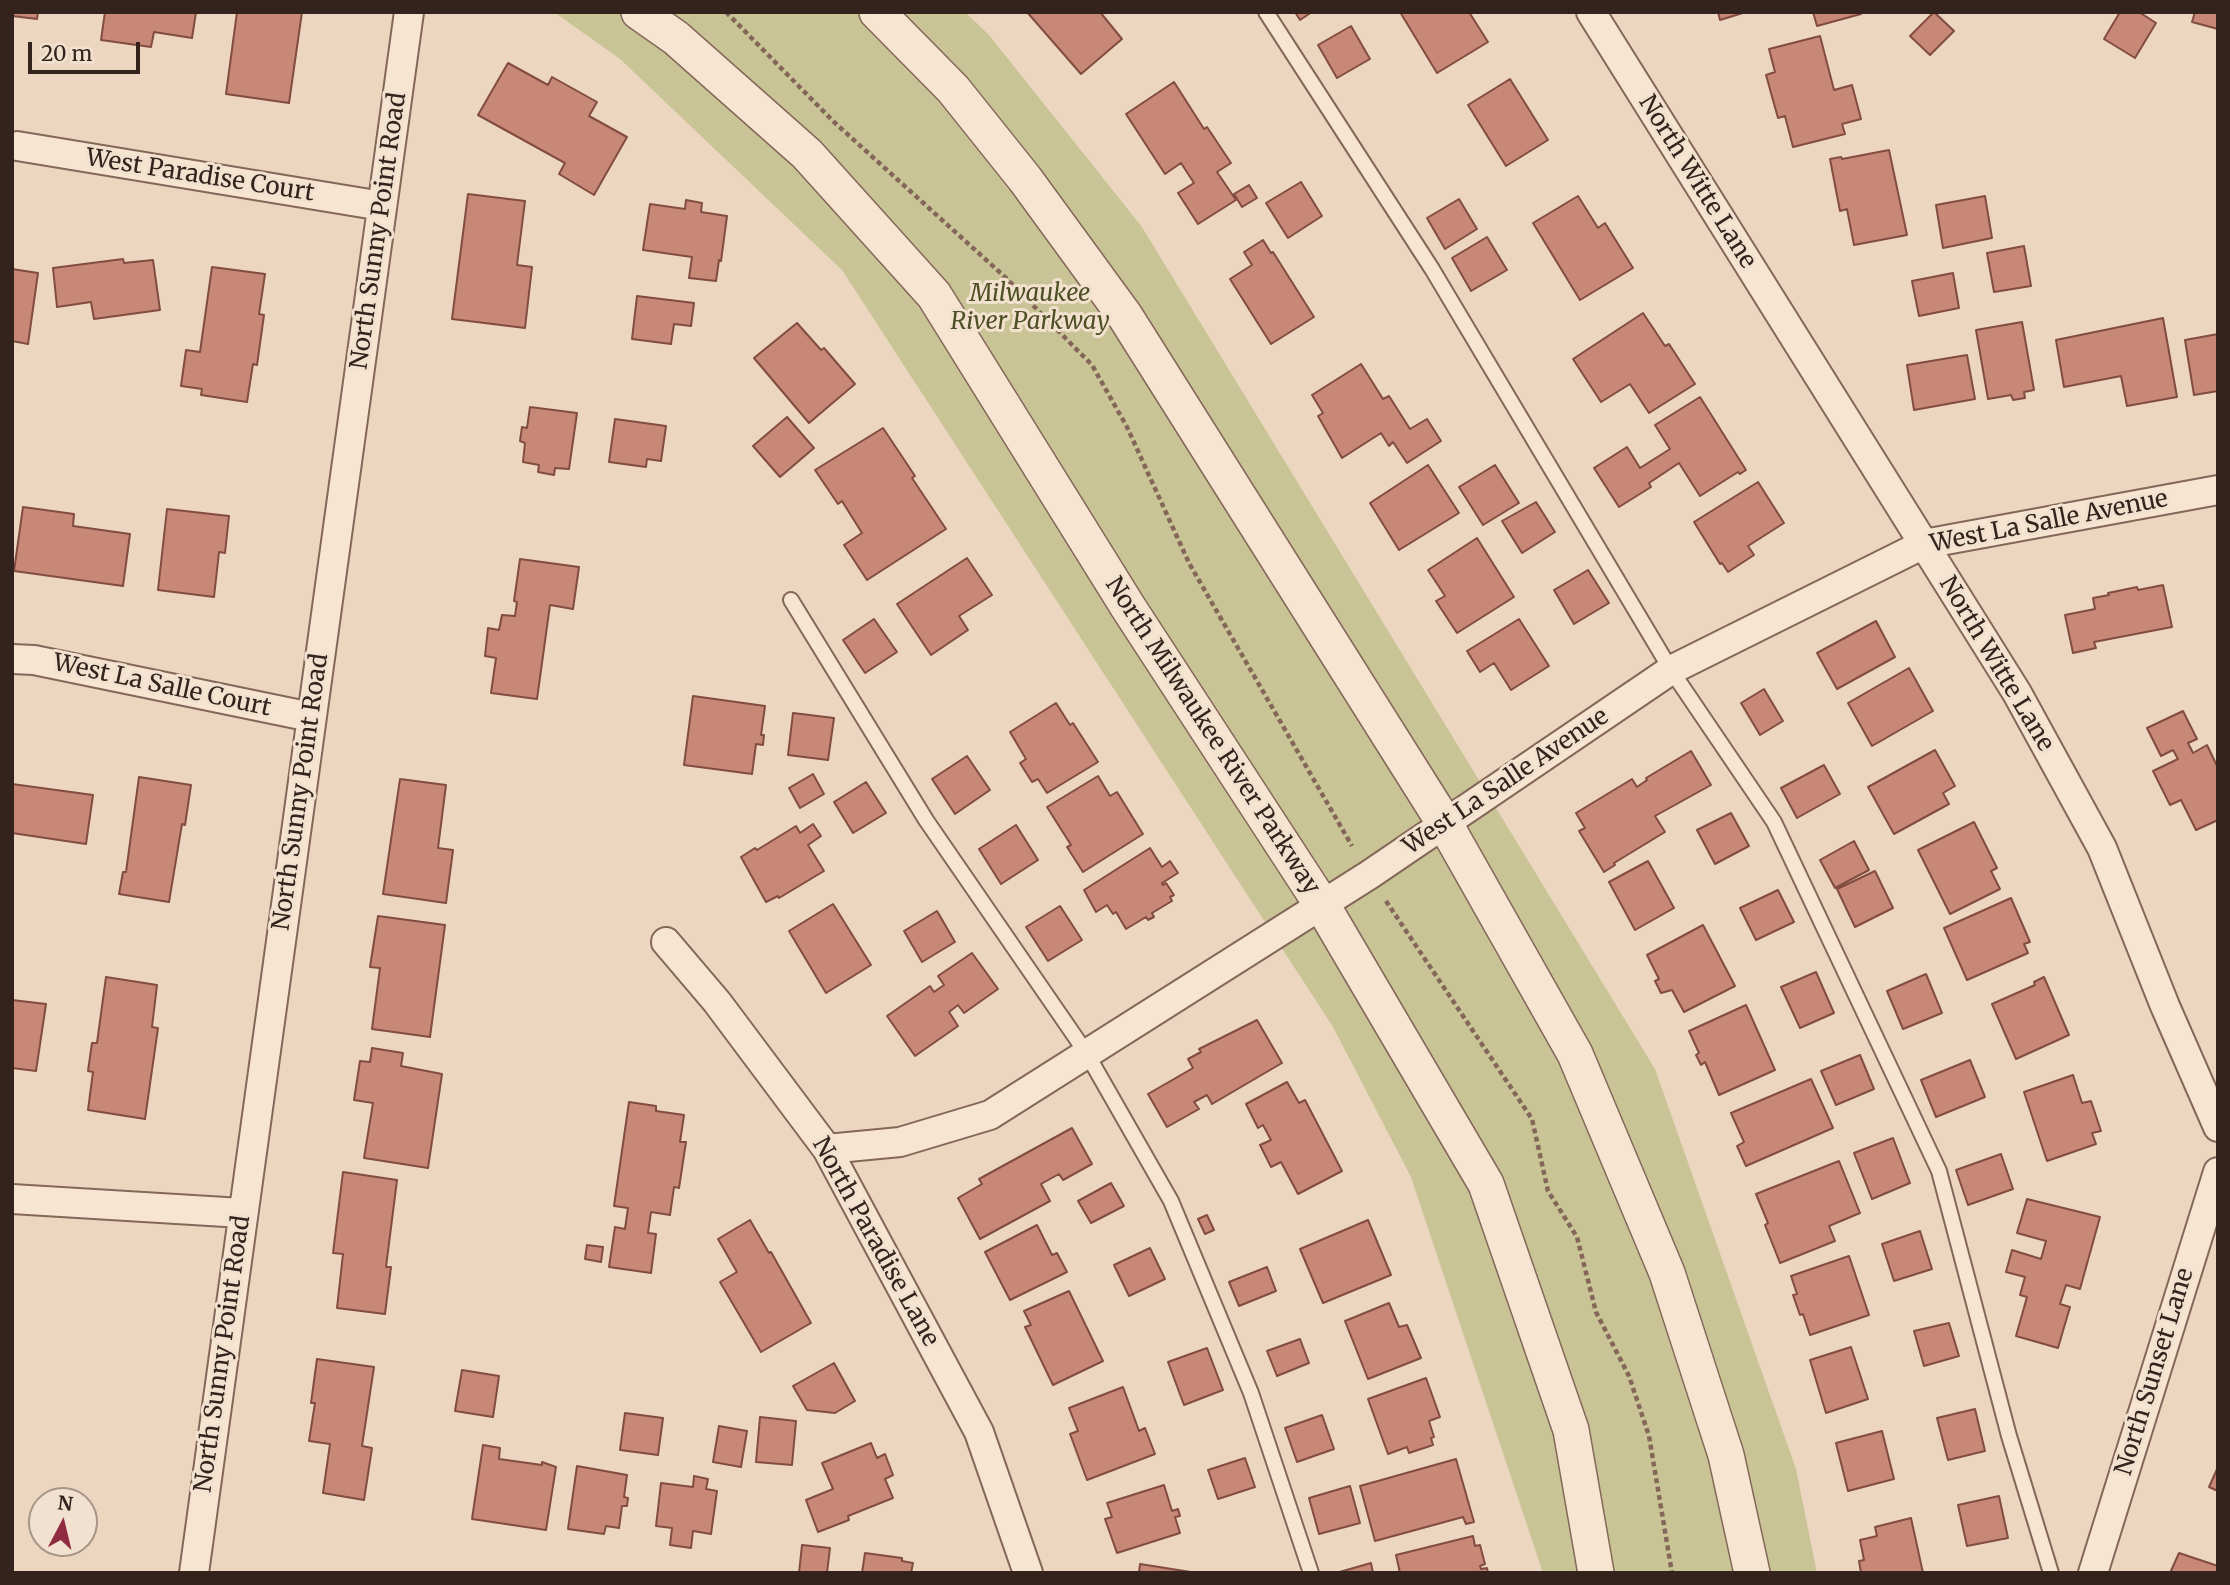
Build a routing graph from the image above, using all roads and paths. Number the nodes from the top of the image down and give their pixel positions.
1 (409, 12) edge
2 (639, 12) edge
3 (726, 12) edge
4 (877, 12) edge
5 (1266, 12) edge
6 (1591, 12) edge
7 (17, 146) dead end
8 (382, 206) junction
9 (2218, 490) edge
10 (1924, 544) junction
11 (791, 600) dead end
12 (12, 659) edge
13 (1671, 670) junction
14 (311, 717) junction
15 (1445, 824) junction
16 (1369, 875) junction
17 (1322, 905) junction
18 (666, 942) dead end
19 (1087, 1054) junction
20 (2218, 1127) edge
21 (827, 1149) junction
22 (2218, 1172) edge
23 (12, 1199) edge
24 (242, 1213) junction
25 (194, 1573) edge
26 (1028, 1573) edge
27 (1311, 1573) edge
28 (1597, 1573) edge
29 (1672, 1573) edge
30 (1752, 1573) edge
31 (2051, 1573) edge
32 (2093, 1573) edge

1 - 8 street, North Sunny Point Road
2 - 17 street, North Milwaukee River Parkway
3 - 16 path
4 - 15 street
5 - 13 lane
6 - 10 street, North Witte Lane
7 - 8 street, West Paradise Court
8 - 14 street, North Sunny Point Road
9 - 10 street, West La Salle Avenue
10 - 13 street, West La Salle Avenue
10 - 20 street, North Witte Lane
11 - 19 lane
12 - 14 street, West La Salle Court
13 - 15 street, West La Salle Avenue
13 - 31 lane
14 - 24 street, North Sunny Point Road
15 - 16 street, West La Salle Avenue
15 - 30 street
16 - 17 street, West La Salle Avenue
16 - 29 path
17 - 19 street, West La Salle Avenue
17 - 28 street, North Milwaukee River Parkway
18 - 21 street, North Paradise Lane
19 - 21 street, West La Salle Avenue
19 - 27 lane
21 - 26 street, North Paradise Lane
22 - 32 street, North Sunset Lane
23 - 24 street
24 - 25 street, North Sunny Point Road

